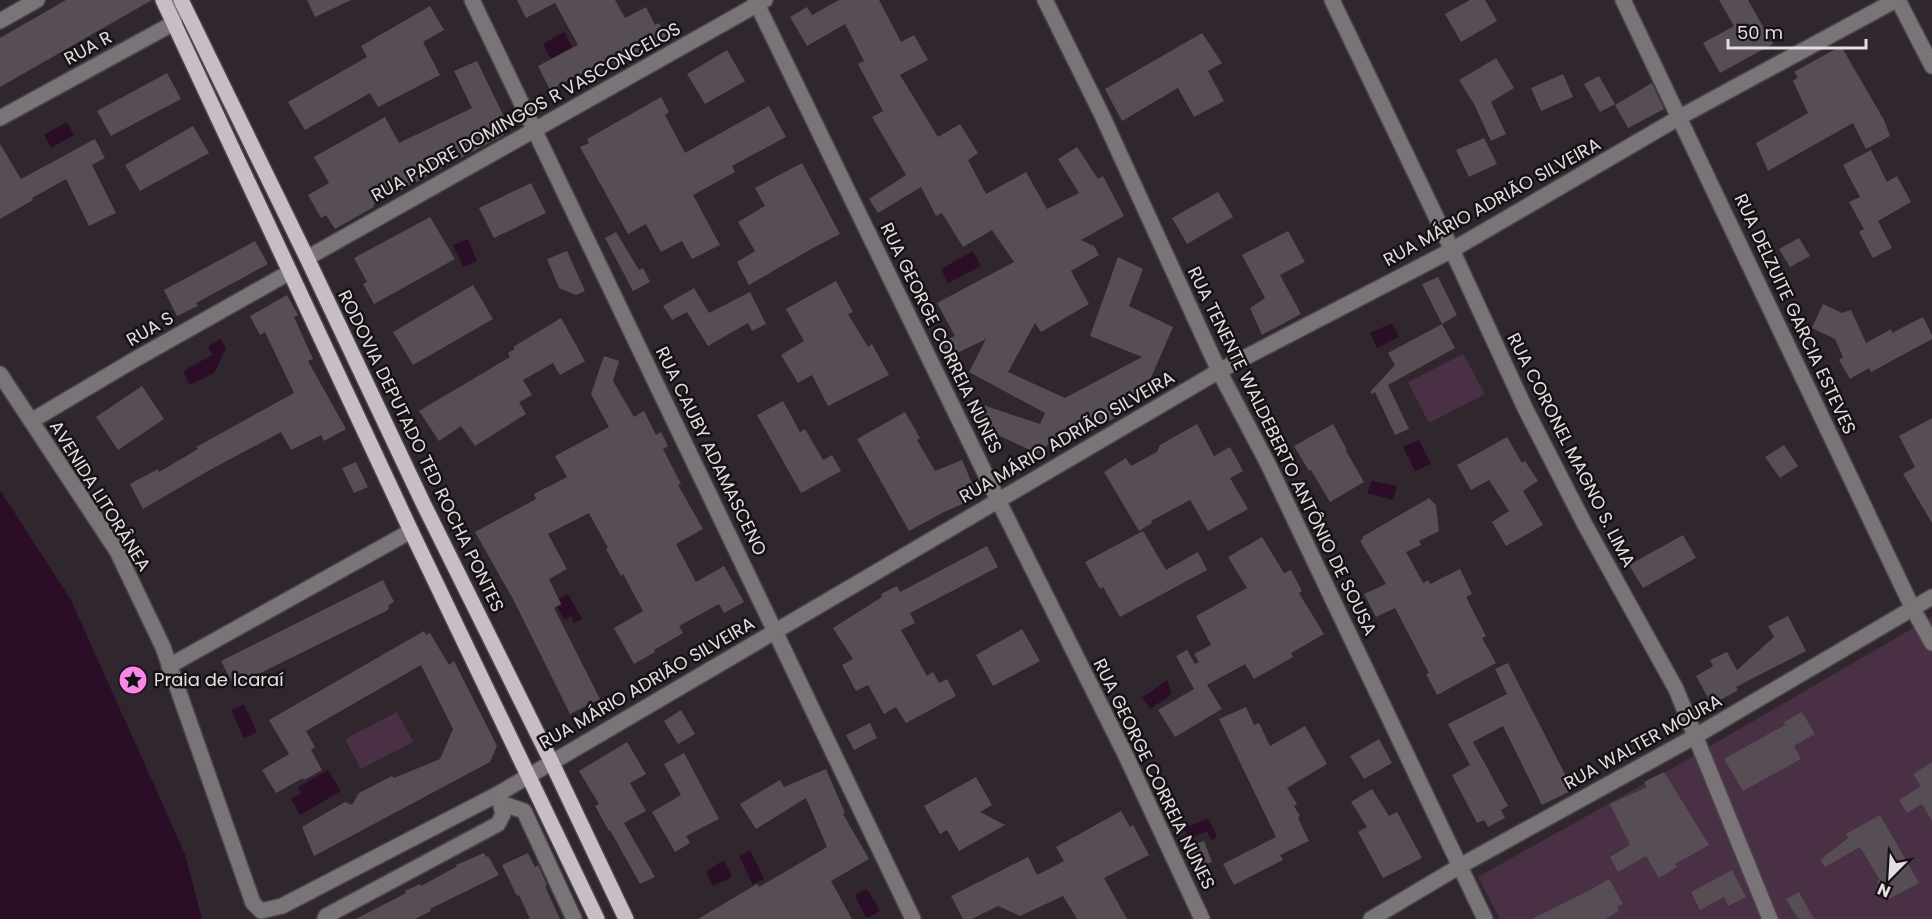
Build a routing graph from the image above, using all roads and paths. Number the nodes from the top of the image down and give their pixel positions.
1 (37, 0) edge
2 (163, 0) edge
3 (180, 0) edge
4 (472, 0) edge
5 (1045, 0) edge
6 (1332, 0) edge
7 (1623, 0) edge
8 (1897, 0) edge
9 (759, 1) edge
10 (0, 21) edge
11 (174, 22) junction
12 (1932, 66) edge
13 (1680, 117) junction
14 (0, 118) edge
15 (533, 130) junction
16 (1452, 250) junction
17 (307, 258) junction
18 (290, 272) junction
19 (1219, 371) junction
20 (0, 374) edge
21 (31, 421) junction
22 (998, 500) junction
23 (411, 531) junction
24 (1932, 597) edge
25 (1913, 609) junction
26 (775, 630) junction
27 (1932, 643) edge
28 (169, 666) junction
29 (1695, 737) junction
30 (551, 761) junction
31 (528, 777) junction
32 (500, 799) junction
33 (1460, 866) junction
34 (261, 911) joint
35 (325, 919) edge
36 (574, 919) edge
37 (597, 919) edge
38 (626, 919) edge
39 (913, 919) edge
40 (1202, 919) edge
41 (1371, 919) edge
42 (1485, 919) edge
43 (1770, 919) edge

1 - 10 street
2 - 11 main road
3 - 11 street
3 - 17 main road, RODOVIA DEPUTADO TED ROCHA PONTES
4 - 15 street, RUA CAUBY ADAMASCENO
5 - 19 street, RUA TENENTE WALDEBERTO ANTÔNIO DE SOUSA
6 - 16 street, RUA CORONEL MAGNO S. LIMA
7 - 13 street, RUA DELZUITE GARCIA ESTEVES
8 - 12 street
8 - 13 street, RUA MÁRIO ADRIÃO SILVEIRA
9 - 15 street, RUA PADRE DOMINGOS R VASCONCELOS
9 - 22 street, RUA GEORGE CORREIA NUNES
11 - 14 street, RUA R
11 - 18 main road
13 - 16 street, RUA MÁRIO ADRIÃO SILVEIRA
13 - 25 street, RUA DELZUITE GARCIA ESTEVES
15 - 17 street, RUA PADRE DOMINGOS R VASCONCELOS
15 - 26 street, RUA CAUBY ADAMASCENO
16 - 19 street, RUA MÁRIO ADRIÃO SILVEIRA
16 - 29 street, RUA CORONEL MAGNO S. LIMA
17 - 30 main road, RODOVIA DEPUTADO TED ROCHA PONTES
18 - 21 street, RUA S
18 - 23 main road
19 - 22 street, RUA MÁRIO ADRIÃO SILVEIRA
19 - 33 street, RUA TENENTE WALDEBERTO ANTÔNIO DE SOUSA
20 - 21 street, AVENIDA LITORÂNEA
21 - 28 street, AVENIDA LITORÂNEA
22 - 26 street, RUA MÁRIO ADRIÃO SILVEIRA
22 - 40 street, RUA GEORGE CORREIA NUNES
23 - 28 street
23 - 31 main road
24 - 25 street, RUA WALTER MOURA
25 - 27 street, RUA DELZUITE GARCIA ESTEVES
25 - 29 street, RUA WALTER MOURA
26 - 30 street, RUA MÁRIO ADRIÃO SILVEIRA
26 - 39 street, RUA CAUBY ADAMASCENO
28 - 34 street, AVENIDA LITORÂNEA
29 - 33 street, RUA WALTER MOURA
29 - 43 street, RUA CORONEL MAGNO S. LIMA
30 - 31 street, RUA MÁRIO ADRIÃO SILVEIRA
30 - 38 main road, RODOVIA DEPUTADO TED ROCHA PONTES
31 - 32 street, RUA MÁRIO ADRIÃO SILVEIRA
31 - 37 main road
32 - 34 street, RUA MÁRIO ADRIÃO SILVEIRA
32 - 35 street
32 - 36 street
33 - 41 street, RUA WALTER MOURA
33 - 42 street, RUA TENENTE WALDEBERTO ANTÔNIO DE SOUSA

